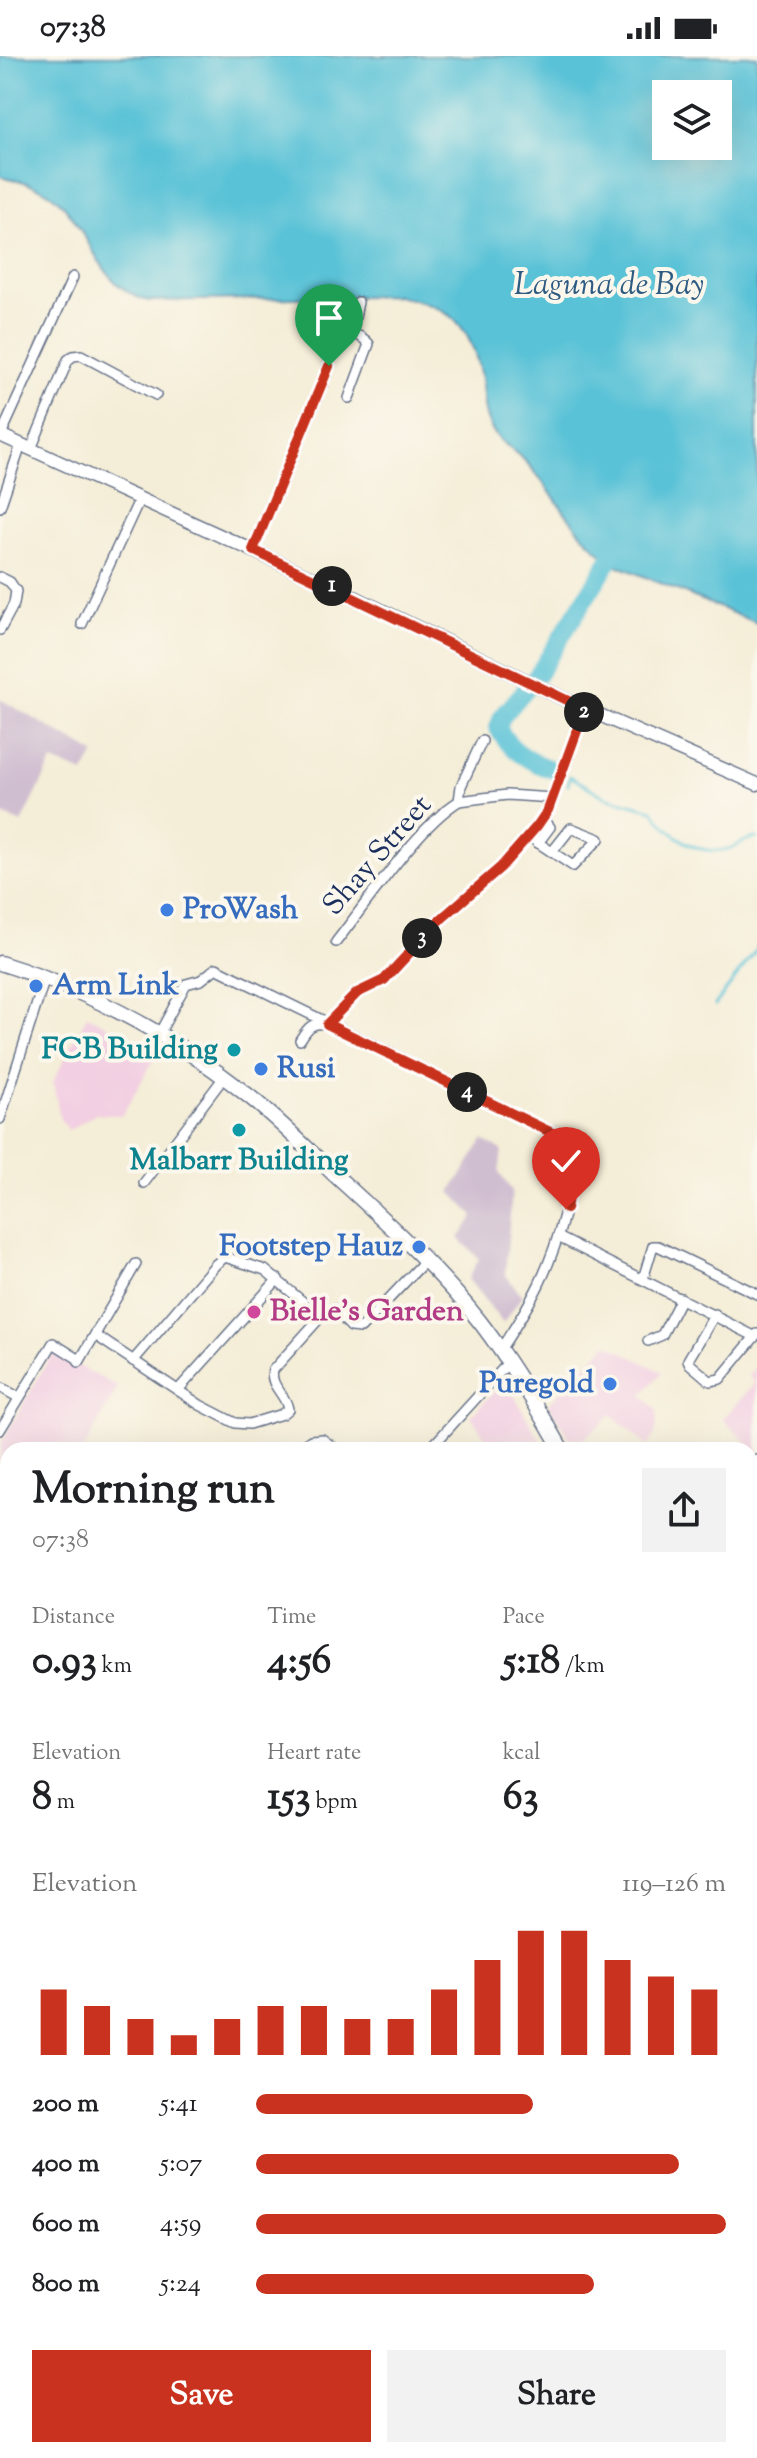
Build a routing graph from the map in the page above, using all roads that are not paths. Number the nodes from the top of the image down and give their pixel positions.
1 (73, 277) dead end
2 (358, 302) dead end
3 (317, 327) dead end
4 (338, 330) junction
5 (352, 333) junction
6 (156, 395) dead end
7 (349, 398) dead end
8 (1, 435) edge
9 (26, 447) junction
10 (140, 498) junction
11 (0, 507) edge
12 (253, 550) junction
13 (0, 577) edge
14 (82, 624) dead end
15 (0, 630) edge
16 (585, 709) junction
17 (482, 741) dead end
18 (757, 784) edge
19 (553, 798) junction
20 (459, 801) junction
21 (541, 820) junction
22 (528, 836) junction
23 (538, 843) junction
24 (552, 852) junction
25 (336, 942) dead end
26 (0, 963) edge
27 (45, 978) junction
28 (327, 1024) junction
29 (159, 1034) junction
30 (300, 1040) dead end
31 (224, 1077) junction
32 (0, 1119) edge
33 (144, 1183) dead end
34 (558, 1237) junction
35 (426, 1260) junction
36 (136, 1264) dead end
37 (278, 1279) junction
38 (643, 1279) junction
39 (757, 1294) edge
40 (681, 1298) junction
41 (715, 1314) junction
42 (321, 1317) junction
43 (756, 1334) edge
44 (95, 1335) junction
45 (648, 1341) dead end
46 (504, 1356) junction
47 (133, 1361) junction
48 (0, 1387) edge
49 (178, 1390) junction
50 (16, 1396) dead end
51 (0, 1430) edge
52 (435, 1442) edge
53 (557, 1442) edge

1 - 8 street
2 - 5 street
3 - 4 street
4 - 5 street
4 - 12 street
5 - 7 street
6 - 9 street
8 - 9 main road
9 - 10 main road
9 - 11 street
10 - 12 main road
10 - 14 street
12 - 16 main road
13 - 15 street
16 - 18 main road
16 - 19 street
17 - 20 street
19 - 20 street, Shay Street
19 - 21 street
20 - 25 street, Shay Street
21 - 22 street
21 - 23 street
22 - 23 street
22 - 28 street
23 - 24 street
24 - 24 street
26 - 27 highway
27 - 29 highway
27 - 32 street
28 - 29 street
28 - 30 street
28 - 34 street
29 - 31 highway
31 - 33 street
31 - 35 highway
34 - 38 street
34 - 46 street
35 - 42 street
35 - 46 highway
36 - 44 street
37 - 42 street
37 - 47 street
37 - 49 street
38 - 39 street
38 - 40 street
40 - 41 street
40 - 45 street
41 - 43 street
41 - 43 street
42 - 49 street
44 - 47 street
44 - 51 street
46 - 52 street
46 - 53 highway
47 - 49 street
48 - 50 street

